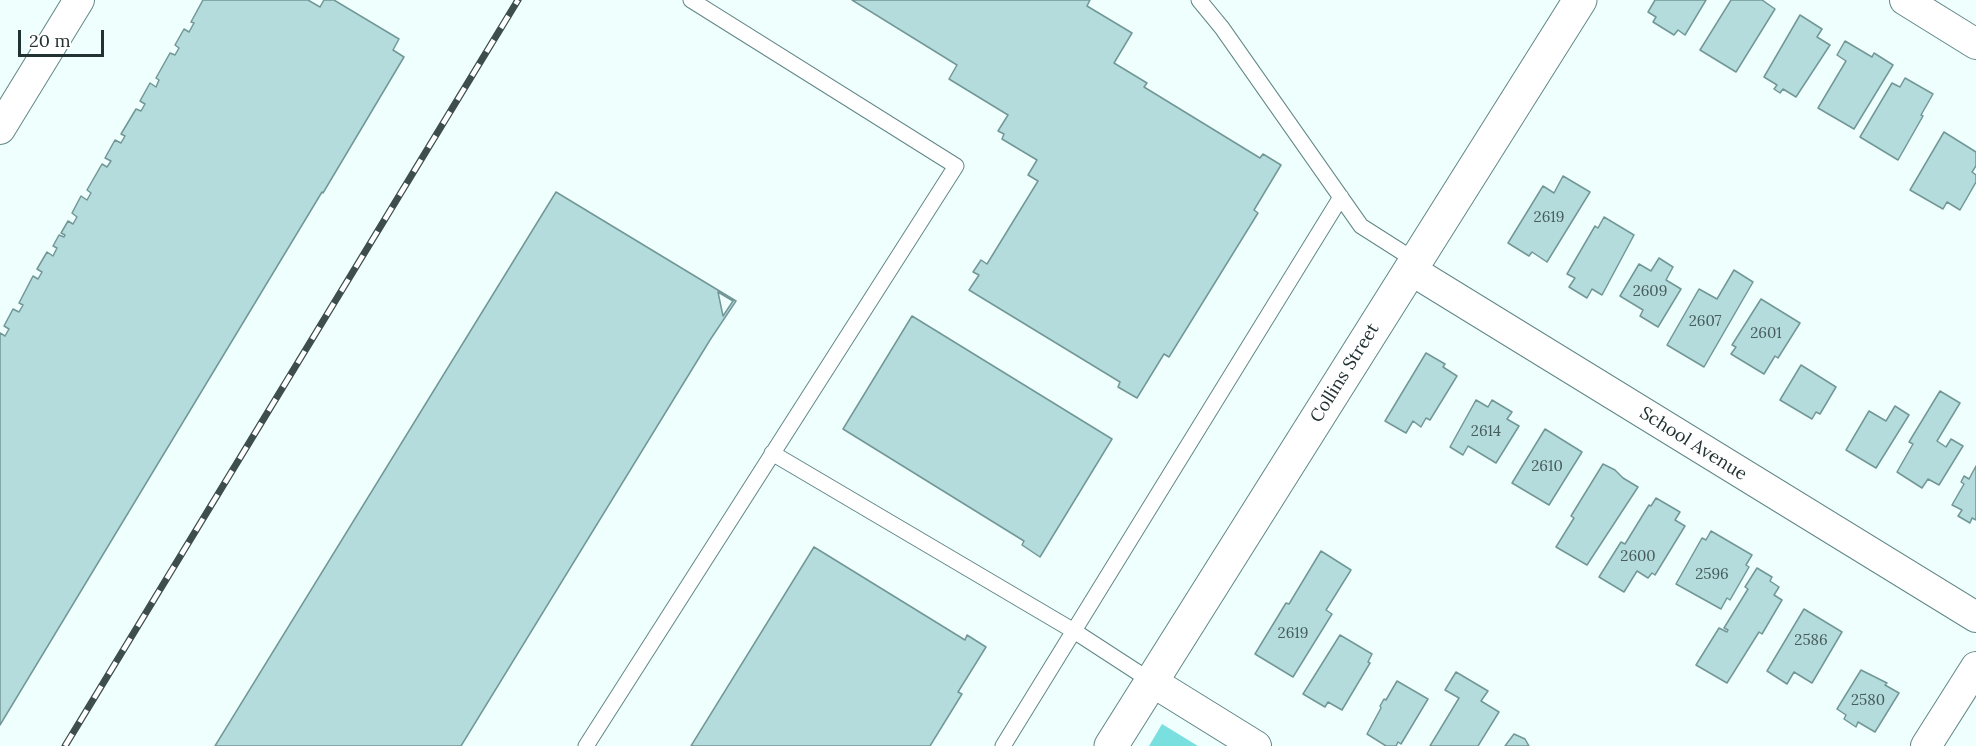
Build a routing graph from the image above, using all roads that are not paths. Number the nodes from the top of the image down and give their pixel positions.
1 (79, 0) edge
2 (691, 0) edge
3 (1199, 0) edge
4 (1580, 0) edge
5 (1905, 0) edge
6 (1976, 44) edge
7 (0, 129) edge
8 (1341, 197) junction
9 (1413, 265) junction
10 (772, 453) junction
11 (1976, 617) edge
12 (1074, 631) junction
13 (1976, 667) edge
14 (1151, 681) junction
15 (586, 746) edge
16 (1003, 746) edge
17 (1111, 746) edge
18 (1256, 746) edge
19 (1926, 746) edge

1 - 7 street
2 - 10 lane
3 - 8 lane
4 - 9 street, Collins Street
5 - 6 street
8 - 9 lane
8 - 12 lane
9 - 11 street, School Avenue
9 - 14 street, Collins Street
10 - 12 lane
10 - 15 lane
12 - 14 lane
12 - 16 lane
13 - 19 street
14 - 17 street, Collins Street
14 - 18 street

